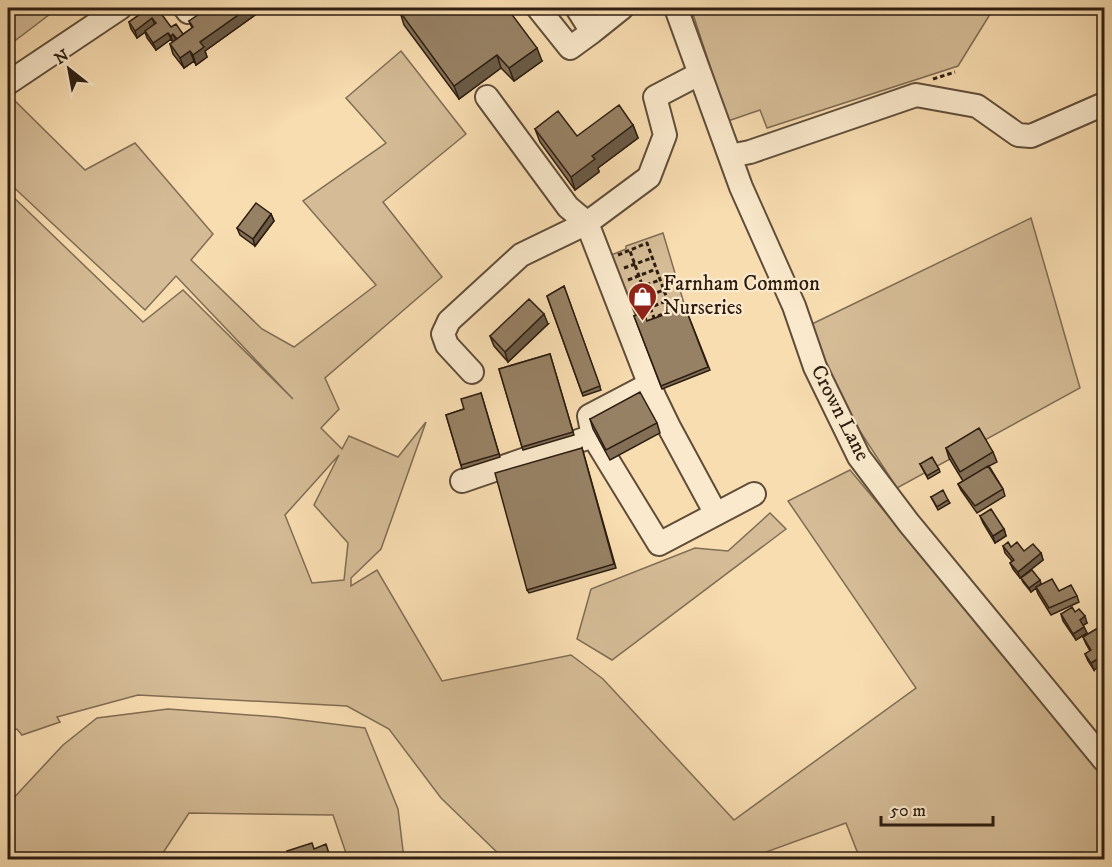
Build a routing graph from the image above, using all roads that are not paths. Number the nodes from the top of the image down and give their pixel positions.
1 (120, 8) edge
2 (185, 8) edge
3 (195, 8) edge
4 (538, 8) edge
5 (577, 8) edge
6 (622, 8) edge
7 (676, 8) edge
8 (592, 32) junction
9 (699, 74) junction
10 (8, 83) edge
11 (486, 97) dead end
12 (1104, 104) edge
13 (730, 156) junction
14 (587, 223) junction
15 (472, 372) dead end
16 (650, 384) junction
17 (593, 436) junction
18 (462, 481) dead end
19 (754, 494) dead end
20 (716, 514) junction
21 (1104, 760) edge

1 - 10 street
2 - 3 street
4 - 8 street
5 - 8 street
6 - 8 street
7 - 9 street, Crown Lane
9 - 13 street, Crown Lane
9 - 14 street
11 - 14 street
12 - 13 street
13 - 21 street, Crown Lane
14 - 15 street
14 - 16 street
16 - 17 street
16 - 20 street
17 - 18 street
17 - 20 street
19 - 20 street

